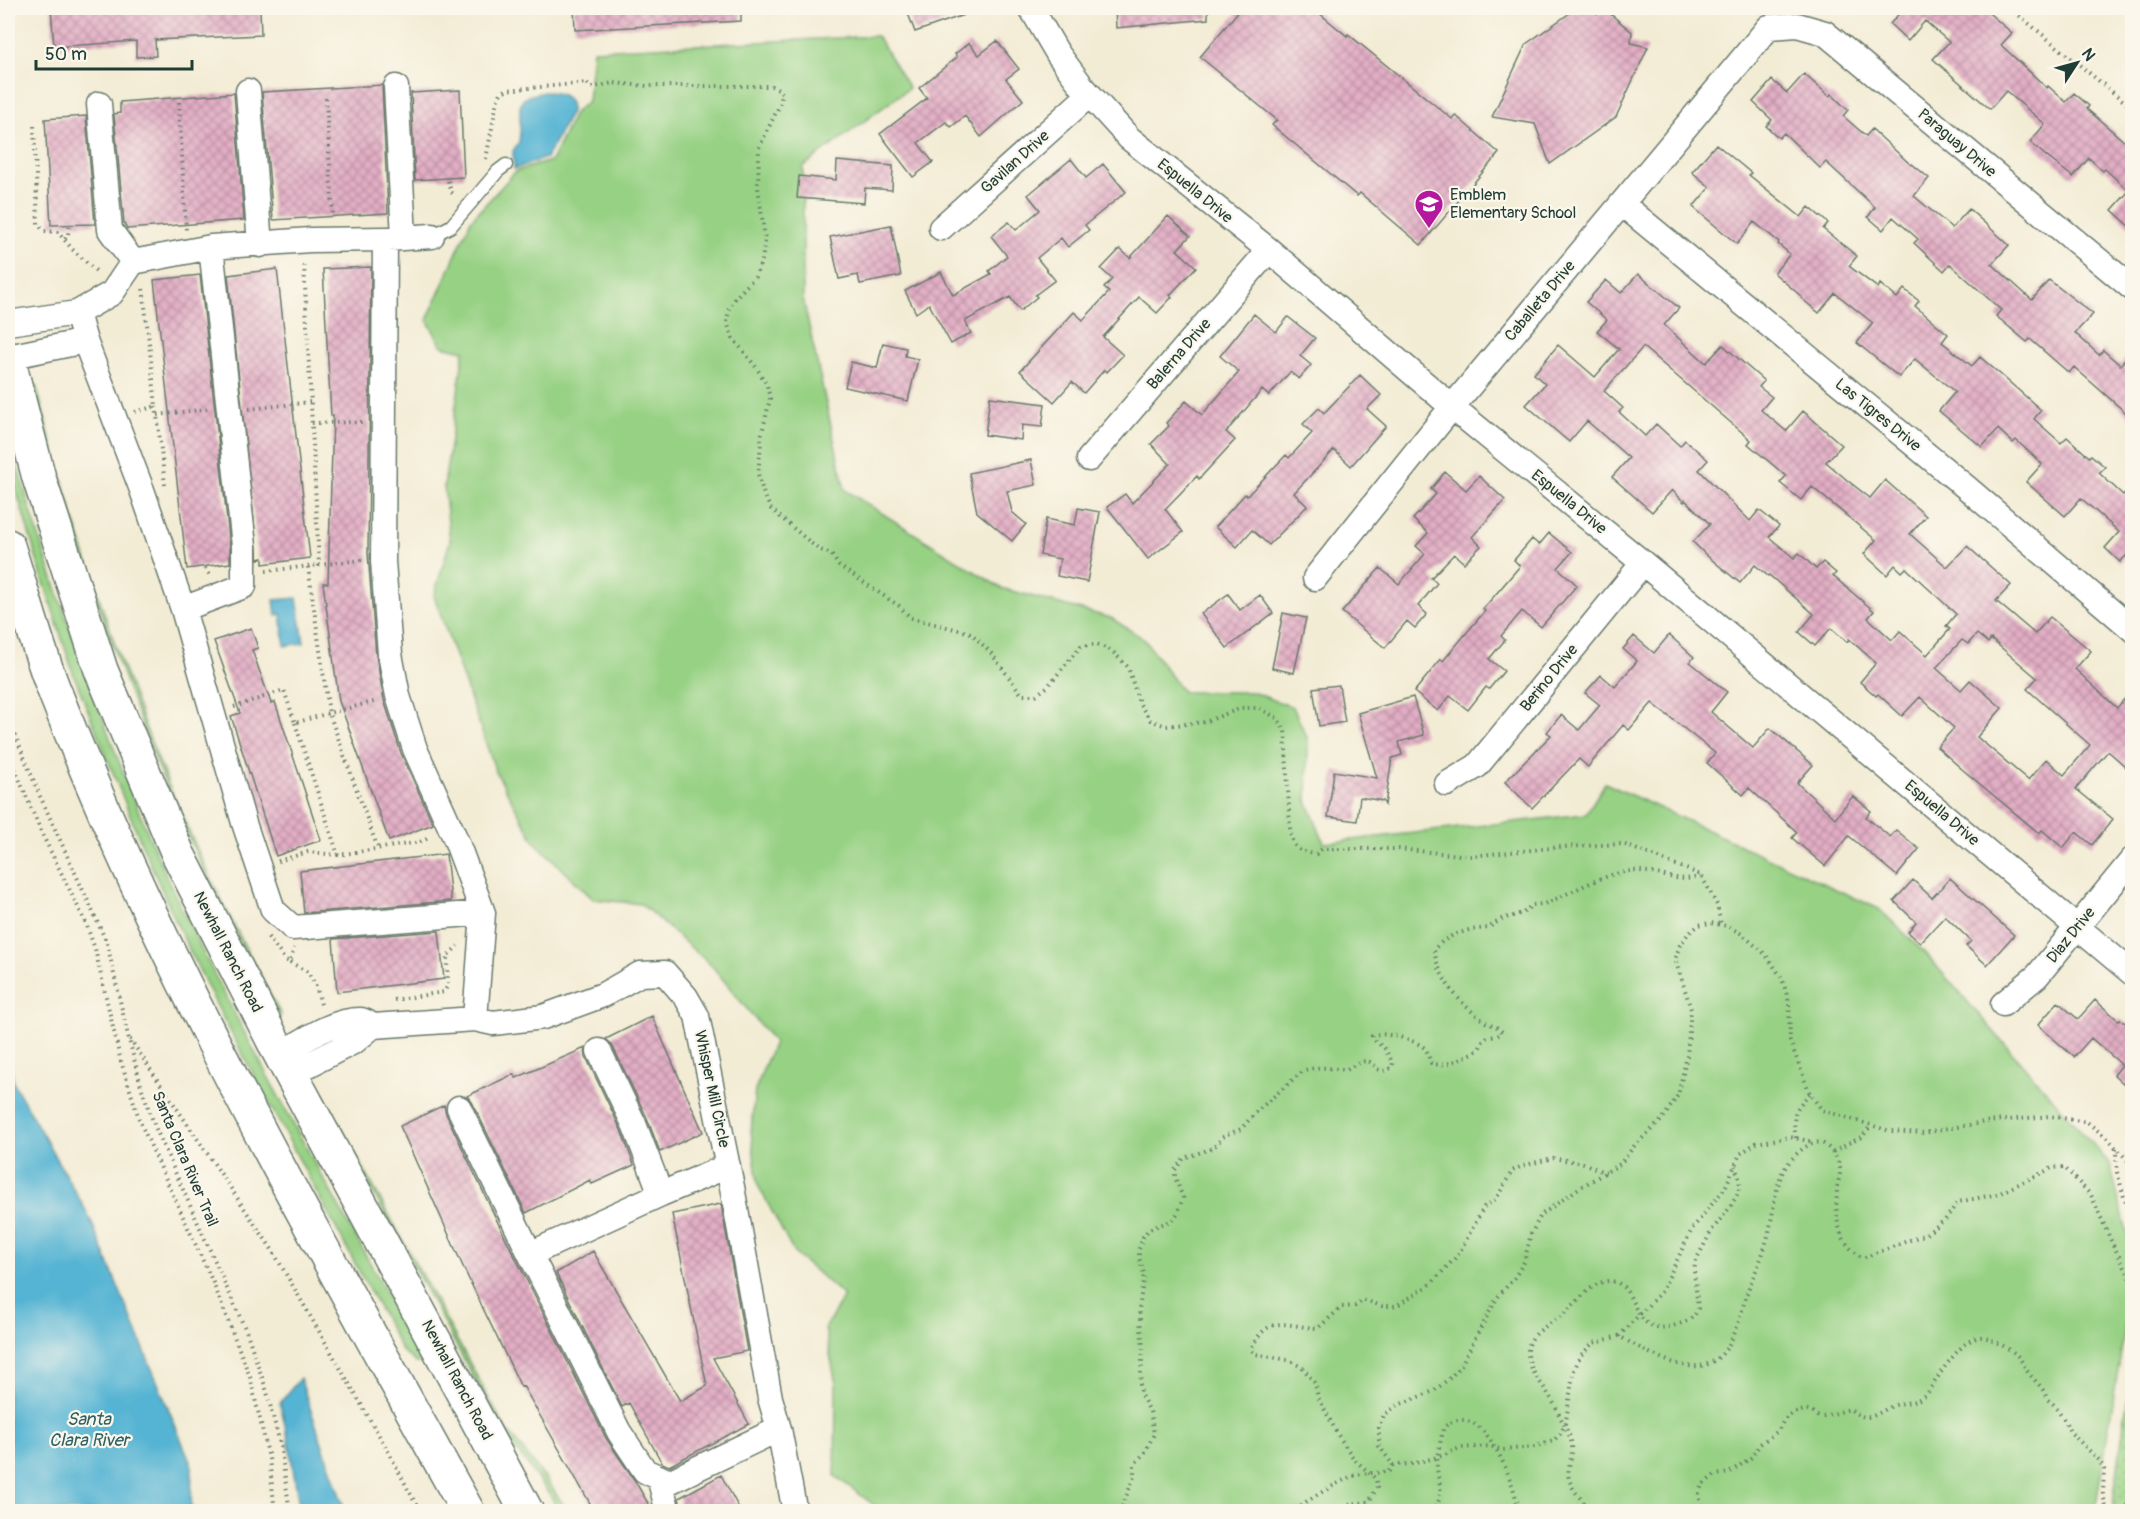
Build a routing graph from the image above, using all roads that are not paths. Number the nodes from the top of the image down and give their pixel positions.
1 (1031, 8) edge
2 (1769, 27) joint
3 (396, 87) dead end
4 (248, 91) dead end
5 (1089, 95) junction
6 (99, 104) dead end
7 (506, 165) dead end
8 (1622, 204) junction
9 (941, 228) dead end
10 (432, 236) joint
11 (394, 238) junction
12 (260, 245) junction
13 (211, 247) junction
14 (1269, 250) junction
15 (137, 272) junction
16 (2133, 288) edge
17 (77, 313) junction
18 (8, 323) edge
19 (85, 341) junction
20 (8, 357) edge
21 (1452, 407) junction
22 (1089, 459) dead end
23 (8, 546) edge
24 (1643, 562) junction
25 (1315, 578) dead end
26 (183, 609) junction
27 (2133, 628) edge
28 (1447, 784) dead end
29 (2133, 860) edge
30 (483, 913) junction
31 (2078, 927) junction
32 (2133, 973) edge
33 (2003, 1004) dead end
34 (475, 1019) junction
35 (599, 1051) dead end
36 (286, 1064) junction
37 (459, 1108) dead end
38 (728, 1166) junction
39 (661, 1194) junction
40 (530, 1254) junction
41 (779, 1430) junction
42 (658, 1477) junction
43 (468, 1512) edge
44 (527, 1512) edge
45 (668, 1512) edge
46 (795, 1512) edge

1 - 5 street, Espuella Drive
2 - 8 street, Caballeta Drive
2 - 16 street, Paraguay Drive
3 - 11 street
4 - 12 street
5 - 9 street, Gavilan Drive
5 - 14 street, Espuella Drive
6 - 15 street
7 - 10 lane
8 - 21 street, Caballeta Drive
8 - 27 street, Las Tigres Drive
10 - 11 street
11 - 12 street
11 - 30 street
12 - 13 street
13 - 15 street
13 - 26 street
14 - 21 street, Espuella Drive
14 - 22 street, Balerna Drive
15 - 17 street
17 - 18 street
17 - 19 street
19 - 20 street
19 - 26 street
20 - 36 main road, Newhall Ranch Road
21 - 24 street, Espuella Drive
21 - 25 street, Caballeta Drive
23 - 43 main road
24 - 28 street, Berino Drive
24 - 31 street, Espuella Drive
26 - 30 street
29 - 31 street, Diaz Drive
30 - 34 street
31 - 32 street, Espuella Drive
31 - 33 street, Diaz Drive
34 - 36 street, Whisper Mill Circle
34 - 38 street, Whisper Mill Circle
35 - 39 street
36 - 44 main road, Newhall Ranch Road
37 - 40 street
38 - 39 street
38 - 41 street, Whisper Mill Circle
39 - 40 street
40 - 42 street
41 - 42 street
41 - 46 street, Whisper Mill Circle
42 - 45 street

